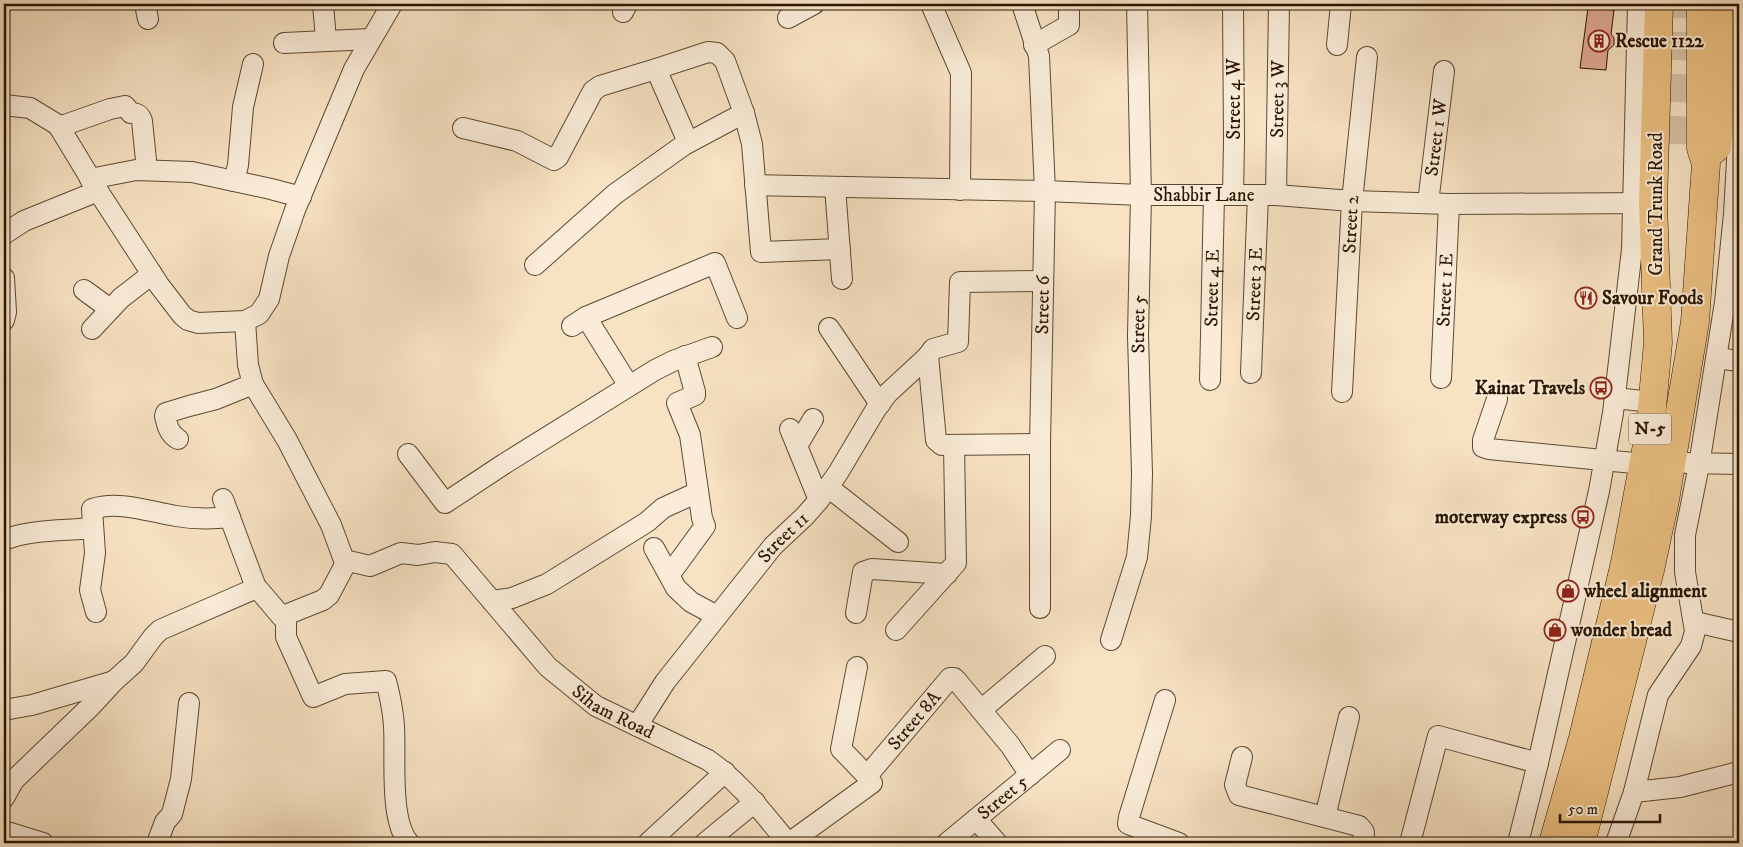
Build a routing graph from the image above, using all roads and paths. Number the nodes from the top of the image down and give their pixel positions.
1 (324, 4) edge
2 (392, 4) edge
3 (814, 4) edge
4 (931, 4) edge
5 (1022, 4) edge
6 (1069, 4) edge
7 (1137, 4) edge
8 (1233, 4) edge
9 (1279, 4) edge
10 (1341, 4) edge
11 (1638, 4) edge
12 (1658, 4) edge
13 (1701, 4) edge
14 (1727, 4) edge
15 (788, 18) dead end
16 (371, 39) junction
17 (326, 40) junction
18 (284, 43) dead end
19 (1337, 45) dead end
20 (1034, 46) junction
21 (1367, 57) dead end
22 (253, 64) dead end
23 (656, 70) junction
24 (1444, 70) dead end
25 (4, 105) edge
26 (744, 113) junction
27 (1739, 125) edge
28 (59, 127) junction
29 (464, 128) dead end
30 (688, 142) junction
31 (1672, 144) tunnel mouth
32 (1706, 164) junction
33 (147, 170) junction
34 (234, 182) junction
35 (94, 185) junction
36 (755, 185) junction
37 (835, 187) junction
38 (960, 190) junction
39 (1045, 191) junction
40 (1141, 195) junction
41 (1223, 195) junction
42 (1267, 195) junction
43 (301, 197) junction
44 (1352, 201) junction
45 (1428, 203) junction
46 (1643, 203) junction
47 (1450, 204) junction
48 (1737, 215) edge
49 (4, 234) edge
50 (840, 249) junction
51 (1700, 256) junction
52 (1730, 258) junction
53 (535, 265) dead end
54 (152, 274) junction
55 (4, 278) edge
56 (842, 279) dead end
57 (1043, 281) junction
58 (84, 290) dead end
59 (1696, 302) junction
60 (1732, 303) edge
61 (110, 309) junction
62 (738, 318) dead end
63 (4, 320) edge
64 (245, 321) junction
65 (830, 328) dead end
66 (92, 329) dead end
67 (1658, 343) junction
68 (712, 347) dead end
69 (685, 356) junction
70 (1716, 358) junction
71 (929, 359) junction
72 (1739, 362) edge
73 (1251, 373) dead end
74 (1441, 378) dead end
75 (1210, 380) dead end
76 (253, 384) junction
77 (629, 386) junction
78 (1342, 392) dead end
79 (1615, 398) junction
80 (1496, 399) dead end
81 (1652, 402) junction
82 (880, 404) junction
83 (813, 419) dead end
84 (178, 439) dead end
85 (1040, 444) junction
86 (954, 445) junction
87 (408, 454) dead end
88 (1604, 460) junction
89 (1672, 462) junction
90 (1644, 464) junction
91 (1739, 464) edge
92 (1699, 465) junction
93 (698, 492) junction
94 (823, 493) junction
95 (93, 528) junction
96 (4, 540) edge
97 (898, 542) dead end
98 (654, 548) dead end
99 (347, 561) junction
100 (670, 574) junction
101 (947, 574) junction
102 (257, 590) junction
103 (492, 602) junction
104 (1040, 608) dead end
105 (96, 612) dead end
106 (856, 614) dead end
107 (283, 616) junction
108 (717, 616) junction
109 (1695, 622) junction
110 (896, 630) dead end
111 (1739, 632) edge
112 (1111, 640) dead end
113 (1045, 656) dead end
114 (857, 667) dead end
115 (114, 680) junction
116 (1165, 700) dead end
117 (189, 703) dead end
118 (4, 710) edge
119 (981, 710) junction
120 (1349, 717) dead end
121 (637, 726) junction
122 (1060, 750) dead end
123 (1242, 757) dead end
124 (1538, 763) junction
125 (725, 772) junction
126 (1739, 772) edge
127 (1030, 775) junction
128 (867, 776) junction
129 (1634, 792) junction
130 (4, 798) edge
131 (755, 802) junction
132 (1325, 817) junction
133 (976, 819) junction
134 (4, 831) edge
135 (404, 842) edge
136 (43, 843) edge
137 (157, 843) edge
138 (648, 843) edge
139 (705, 843) edge
140 (789, 843) edge
141 (947, 843) edge
142 (997, 843) edge
143 (1179, 843) edge
144 (1363, 843) edge
145 (1410, 843) edge
146 (1518, 843) edge
147 (1553, 843) edge
148 (1581, 843) edge
149 (1616, 843) edge

1 - 17 street
2 - 16 street
3 - 15 street
4 - 38 street
5 - 20 street, Street 6
6 - 20 street
7 - 40 street, Street 5
8 - 41 street, Street 4 W
9 - 42 street, Street 3 W
10 - 19 street
11 - 46 street
12 - 46 highway, Grand Trunk Road / N-5
13 - 32 highway, N-5
14 - 32 highway
16 - 17 street
16 - 43 street
17 - 18 street
20 - 39 street, Street 6
21 - 44 street, Street 2
22 - 34 street
23 - 26 street
23 - 29 street
23 - 30 street
24 - 45 street, Street 1 W
25 - 28 street
26 - 30 street
26 - 36 street
27 - 48 street
28 - 33 street
28 - 35 street
30 - 53 street
31 - 67 highway
32 - 51 highway, N-5
33 - 34 street
33 - 35 street
34 - 43 street
35 - 49 street
35 - 54 street
36 - 37 street, Shabbir Lane
36 - 50 street
37 - 38 street, Shabbir Lane
37 - 50 street
38 - 39 street, Shabbir Lane
39 - 40 street, Shabbir Lane
39 - 57 street, Street 6
40 - 41 street, Shabbir Lane
40 - 112 street, Street 5
41 - 42 street, Shabbir Lane
41 - 75 street, Street 4 E
42 - 44 street, Shabbir Lane
42 - 73 street, Street 3 E
43 - 64 street
44 - 45 street, Shabbir Lane
44 - 78 street, Street 2
45 - 47 street, Shabbir Lane
46 - 47 street, Shabbir Lane
46 - 67 highway, Grand Trunk Road / N-5
46 - 79 street
47 - 74 street, Street 1 E
48 - 52 street
50 - 56 street
51 - 52 street
51 - 59 highway, N-5
52 - 60 street
54 - 61 street
54 - 64 street
55 - 63 street
57 - 71 street, Street 11
57 - 85 street, Street 6
58 - 61 street
59 - 60 street
59 - 89 highway, N-5
60 - 70 street
61 - 66 street
62 - 77 street
64 - 76 street
65 - 82 street
67 - 81 highway, Grand Trunk Road / N-5
68 - 69 street
69 - 77 street
69 - 93 street
70 - 72 street
70 - 92 street
71 - 82 street, Street 11
71 - 86 street
76 - 84 street
76 - 99 street
77 - 87 street
79 - 81 street
79 - 88 street
80 - 88 street
81 - 90 highway, Grand Trunk Road / N-5
82 - 94 street, Street 11
83 - 94 street
85 - 86 street
85 - 104 street, Street 6
86 - 101 street
88 - 90 street
88 - 124 street
89 - 92 street
89 - 148 highway, N-5
90 - 147 highway, Grand Trunk Road / N-5
91 - 92 street
92 - 109 street
93 - 100 street
93 - 103 street
94 - 97 street
94 - 108 street, Street 11
95 - 96 street
95 - 102 street
95 - 105 street
98 - 100 street
99 - 103 street, Siham Road
99 - 107 street
100 - 108 street
101 - 106 street
101 - 110 street
102 - 107 street
102 - 115 street
103 - 121 street, Siham Road
107 - 135 street
108 - 121 street, Street 11
109 - 111 street
109 - 129 street
113 - 119 street
114 - 128 street
115 - 118 street
115 - 130 street
116 - 143 street
117 - 137 street
119 - 127 street, Street 8A
119 - 128 street, Street 8A
120 - 132 street
121 - 125 street, Siham Road
122 - 127 street, Street 5
123 - 132 street
124 - 145 street
124 - 146 street
125 - 131 street, Siham Road
125 - 138 street
126 - 129 street
127 - 133 street, Street 5
128 - 140 street, Street 8A
129 - 149 street
131 - 139 street
131 - 140 street, Siham Road
132 - 144 street
133 - 141 street, Street 5
133 - 142 street
134 - 136 street

